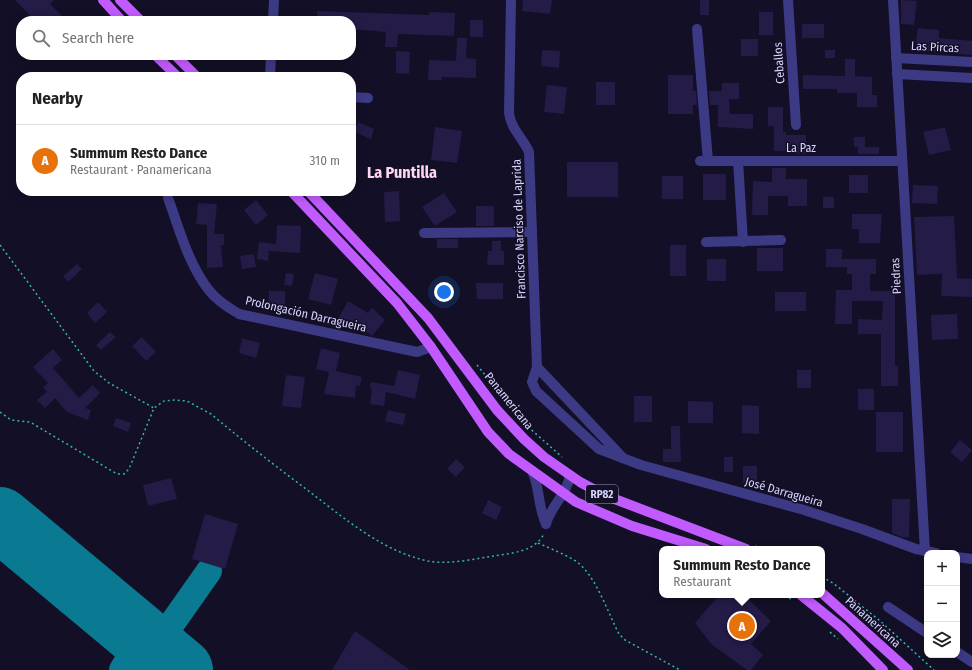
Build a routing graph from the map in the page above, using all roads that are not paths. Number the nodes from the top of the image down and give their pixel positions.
1 (103, 0) edge
2 (120, 0) edge
3 (274, 0) edge
4 (511, 0) edge
5 (788, 0) edge
6 (893, 0) edge
7 (117, 16) edge
8 (136, 16) edge
9 (273, 16) edge
10 (697, 29) dead end
11 (896, 58) junction
12 (160, 60) edge
13 (180, 60) edge
14 (271, 60) edge
15 (972, 62) edge
16 (173, 72) edge
17 (192, 72) edge
18 (270, 72) edge
19 (897, 74) junction
20 (972, 78) edge
21 (356, 97) edge
22 (368, 98) dead end
23 (796, 125) dead end
24 (738, 161) junction
25 (902, 161) junction
26 (296, 196) edge
27 (313, 196) edge
28 (168, 198) dead end
29 (532, 232) junction
30 (424, 233) dead end
31 (781, 240) dead end
32 (706, 242) dead end
33 (743, 242) junction
34 (432, 347) junction
35 (537, 367) junction
36 (623, 458) junction
37 (533, 473) junction
38 (570, 475) junction
39 (563, 495) junction
40 (696, 546) edge
41 (744, 546) edge
42 (924, 550) edge
43 (926, 550) edge
44 (960, 557) edge
45 (972, 559) edge
46 (825, 596) edge
47 (805, 598) edge
48 (888, 607) dead end
49 (924, 630) edge
50 (960, 654) edge
51 (972, 662) edge
52 (883, 670) edge
53 (908, 670) edge

1 - 7 main road
2 - 8 main road
3 - 9 street
4 - 29 street, Francisco Narciso de Laprida
5 - 23 street, Ceballos
6 - 11 street, Piedras
10 - 24 street, La Paz
11 - 15 street, Las Pircas
11 - 19 street, Piedras
12 - 16 main road
13 - 17 main road
14 - 18 street
19 - 20 street
19 - 25 street, Piedras
21 - 22 street
24 - 25 street, La Paz
24 - 33 street
25 - 43 street, Piedras
26 - 34 main road, RP82
27 - 38 main road, Panamericana / RP82
28 - 34 street, Prolongación Darragueira
29 - 30 street
29 - 35 street, Francisco Narciso de Laprida
31 - 33 street
32 - 33 street
34 - 37 main road, RP82
35 - 36 street, José Darragueira
35 - 36 street, José Darragueira
36 - 42 street, José Darragueira
37 - 39 main road, RP82
37 - 39 street
38 - 39 street
38 - 41 main road, Panamericana / RP82
39 - 40 main road, RP82
44 - 45 street
46 - 53 main road, Panamericana
47 - 52 main road
48 - 49 street
50 - 51 street

